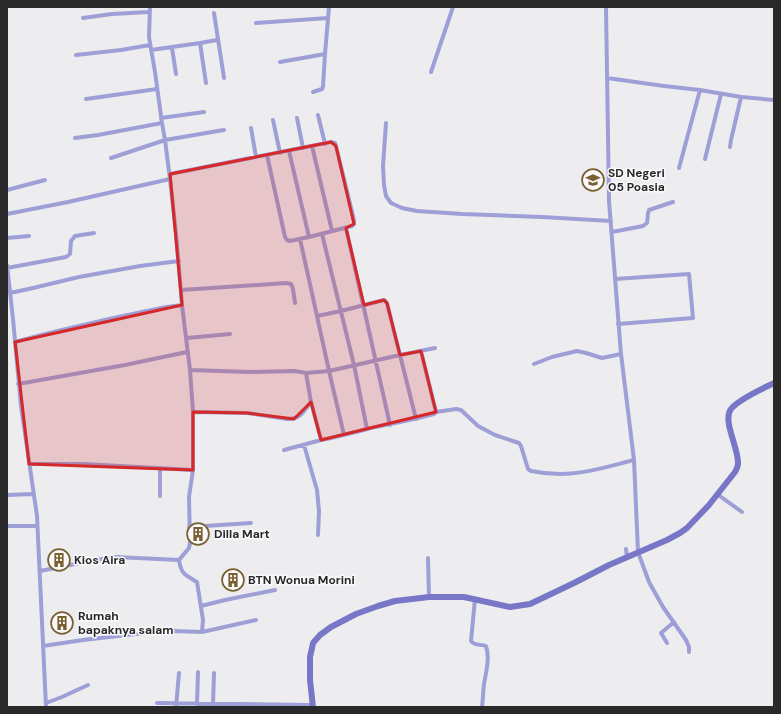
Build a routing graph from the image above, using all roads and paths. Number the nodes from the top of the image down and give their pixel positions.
1 (329, 7) edge
2 (453, 7) edge
3 (606, 7) edge
4 (149, 9) edge
5 (214, 13) dead end
6 (83, 18) dead end
7 (328, 18) junction
8 (256, 23) dead end
9 (217, 40) junction
10 (200, 43) junction
11 (150, 45) junction
12 (172, 48) junction
13 (151, 50) junction
14 (325, 54) junction
15 (76, 55) dead end
16 (280, 62) dead end
17 (431, 72) dead end
18 (176, 74) dead end
19 (224, 78) dead end
20 (607, 78) junction
21 (206, 83) dead end
22 (158, 89) junction
23 (700, 90) junction
24 (314, 92) dead end
25 (721, 94) junction
26 (741, 97) junction
27 (86, 99) dead end
28 (774, 100) edge
29 (204, 112) dead end
30 (318, 115) dead end
31 (161, 118) junction
32 (297, 118) dead end
33 (273, 120) dead end
34 (162, 123) junction
35 (386, 123) dead end
36 (251, 128) dead end
37 (224, 130) dead end
38 (75, 138) dead end
39 (165, 140) junction
40 (325, 144) junction
41 (312, 146) junction
42 (730, 147) dead end
43 (303, 148) junction
44 (289, 151) junction
45 (280, 152) junction
46 (267, 155) junction
47 (256, 157) junction
48 (111, 158) dead end
49 (705, 159) dead end
50 (679, 168) dead end
51 (170, 174) junction
52 (170, 179) junction
53 (45, 180) dead end
54 (7, 190) edge
55 (674, 202) dead end
56 (7, 214) edge
57 (611, 221) junction
58 (346, 228) junction
59 (332, 231) junction
60 (612, 232) junction
61 (94, 233) dead end
62 (322, 234) junction
63 (29, 236) dead end
64 (309, 237) junction
65 (7, 238) edge
66 (300, 239) junction
67 (179, 261) junction
68 (7, 266) edge
69 (615, 279) junction
70 (181, 290) junction
71 (10, 293) junction
72 (295, 303) dead end
73 (182, 305) junction
74 (364, 305) junction
75 (341, 311) junction
76 (317, 316) junction
77 (618, 324) junction
78 (230, 334) dead end
79 (187, 338) junction
80 (15, 342) junction
81 (435, 348) dead end
82 (422, 351) junction
83 (187, 352) junction
84 (621, 354) junction
85 (400, 355) junction
86 (376, 360) junction
87 (534, 364) dead end
88 (354, 365) junction
89 (190, 370) junction
90 (330, 371) junction
91 (306, 373) junction
92 (774, 383) edge
93 (18, 384) junction
94 (311, 402) junction
95 (193, 412) junction
96 (436, 412) junction
97 (416, 419) junction
98 (390, 425) junction
99 (367, 429) junction
100 (344, 435) junction
101 (321, 440) junction
102 (304, 445) junction
103 (284, 450) dead end
104 (634, 460) junction
105 (29, 464) junction
106 (160, 469) junction
107 (193, 470) junction
108 (34, 494) junction
109 (717, 494) junction
110 (7, 495) edge
111 (160, 496) dead end
112 (742, 512) dead end
113 (251, 523) dead end
114 (7, 526) edge
115 (37, 526) junction
116 (190, 527) junction
117 (318, 535) dead end
118 (626, 549) dead end
119 (638, 552) junction
120 (627, 557) junction
121 (428, 558) dead end
122 (179, 560) junction
123 (40, 571) junction
124 (275, 590) dead end
125 (429, 597) junction
126 (474, 599) junction
127 (201, 606) junction
128 (256, 620) dead end
129 (674, 622) junction
130 (202, 632) junction
131 (667, 642) dead end
132 (43, 646) junction
133 (689, 652) dead end
134 (198, 672) dead end
135 (178, 673) dead end
136 (214, 673) dead end
137 (88, 685) dead end
138 (157, 703) dead end
139 (197, 704) junction
140 (213, 704) junction
141 (46, 705) edge
142 (176, 705) edge
143 (313, 706) edge
144 (482, 707) edge

1 - 7 street
2 - 17 street
3 - 20 street
4 - 6 street
4 - 11 street
5 - 9 street
7 - 8 street
7 - 14 street
9 - 10 street
9 - 19 street
10 - 12 street
10 - 21 street
11 - 13 street
11 - 15 street
12 - 13 street
12 - 18 street
13 - 22 street
14 - 16 street
14 - 24 street
20 - 23 street
20 - 57 street
22 - 27 street
22 - 31 street
23 - 25 street
23 - 50 street
25 - 26 street
25 - 49 street
26 - 28 street
26 - 42 street
29 - 31 street
30 - 40 street
31 - 34 street
32 - 43 street
33 - 45 street
34 - 38 street
34 - 39 street
35 - 57 street
36 - 47 street
37 - 39 street
39 - 48 street
39 - 51 street
40 - 41 street
40 - 58 street
41 - 43 street
41 - 59 street
43 - 44 street
44 - 45 street
44 - 64 street
45 - 46 street
46 - 47 street
46 - 66 street
47 - 51 street
51 - 52 street
52 - 56 street
52 - 67 street
53 - 54 street
55 - 60 street
57 - 60 street
58 - 59 street
58 - 74 street
59 - 62 street
60 - 69 street
61 - 68 street
62 - 64 street
62 - 75 street
63 - 65 street
64 - 66 street
66 - 76 street
67 - 70 street
67 - 71 street
68 - 71 street
69 - 77 street
69 - 77 street
70 - 72 street
70 - 73 street
71 - 80 street
73 - 79 street
73 - 80 street
74 - 75 street
74 - 85 street
74 - 86 street
75 - 76 street
75 - 88 street
76 - 90 street
77 - 84 street
78 - 79 street
79 - 83 street
80 - 93 street
81 - 82 street
82 - 85 street
82 - 96 street
83 - 89 street
83 - 93 street
84 - 87 street
84 - 104 street
85 - 86 street
85 - 97 street
86 - 88 street
86 - 98 street
88 - 90 street
88 - 99 street
89 - 91 street
89 - 95 street
90 - 91 street
90 - 100 street
91 - 94 street
92 - 109 street
93 - 105 street
94 - 95 street
94 - 101 street
95 - 107 street
96 - 97 street
96 - 104 street
97 - 98 street
98 - 99 street
99 - 100 street
100 - 101 street
101 - 102 street
102 - 103 street
102 - 117 street
104 - 119 street
105 - 106 street
105 - 108 street
106 - 107 street
106 - 111 street
107 - 116 street
108 - 110 street
108 - 115 street
109 - 112 street
109 - 119 street
113 - 116 street
114 - 115 street
115 - 123 street
116 - 122 street
118 - 120 street
119 - 120 street
119 - 129 street
120 - 126 street
121 - 125 street
122 - 123 street
122 - 127 street
123 - 132 street
124 - 127 street
125 - 126 street
125 - 143 street
126 - 144 street
127 - 130 street
128 - 130 street
129 - 131 street
129 - 133 street
130 - 132 street
132 - 141 street
134 - 139 street
135 - 142 street
136 - 140 street
137 - 141 street
138 - 142 street
139 - 140 street
139 - 142 street
140 - 143 street

